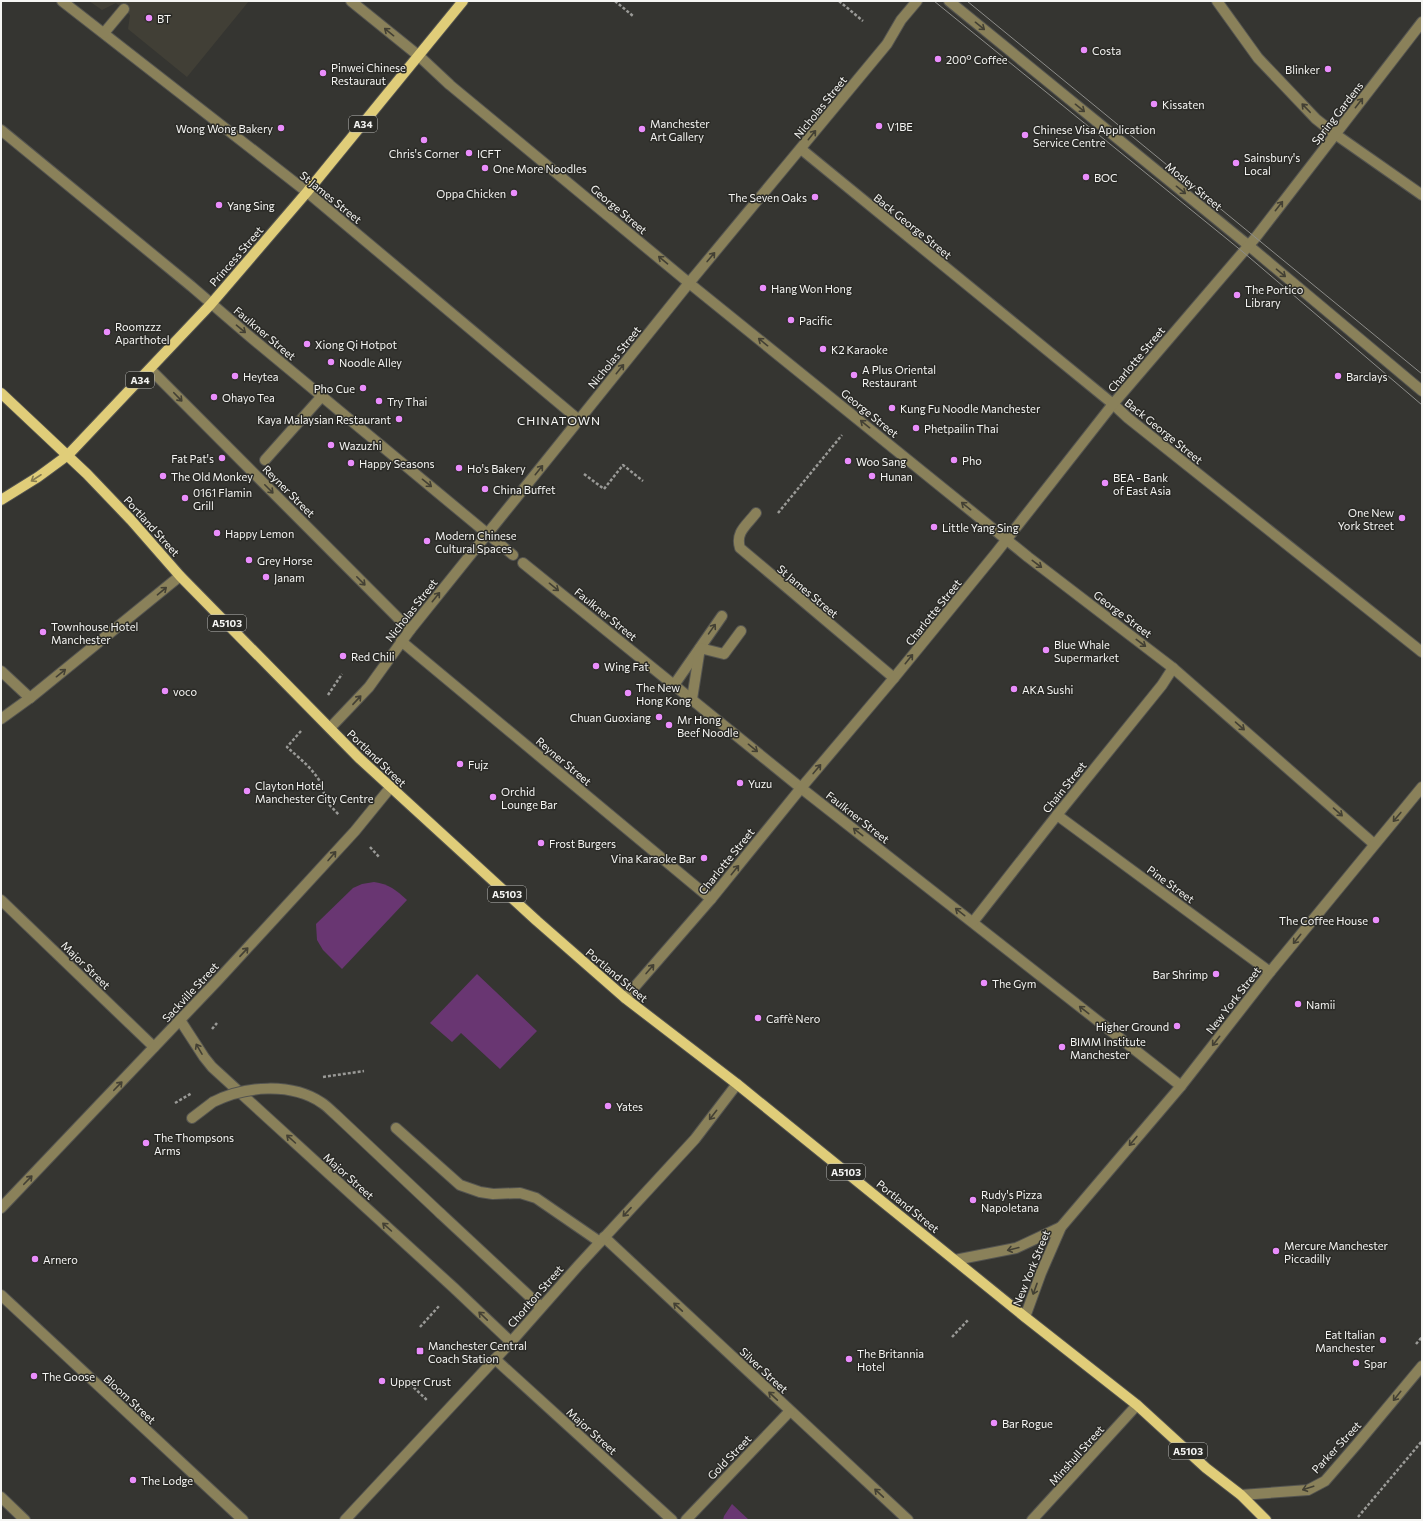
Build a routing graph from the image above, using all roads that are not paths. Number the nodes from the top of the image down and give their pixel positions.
1 (62, 1) edge
2 (351, 1) edge
3 (463, 1) edge
4 (917, 1) edge
5 (949, 1) edge
6 (1216, 1) edge
7 (124, 9) dead end
8 (1422, 22) edge
9 (104, 34) junction
10 (419, 56) junction
11 (1, 130) edge
12 (1335, 134) junction
13 (800, 149) junction
14 (307, 192) junction
15 (1422, 195) edge
16 (1256, 236) joint
17 (1248, 245) junction
18 (690, 283) junction
19 (211, 304) junction
20 (150, 369) junction
21 (1422, 391) edge
22 (1, 393) edge
23 (322, 396) junction
24 (1114, 404) junction
25 (579, 420) junction
26 (68, 455) junction
27 (265, 460) dead end
28 (1, 500) edge
29 (756, 513) dead end
30 (488, 533) junction
31 (1007, 539) junction
32 (513, 555) dead end
33 (523, 563) dead end
34 (180, 576) junction
35 (722, 616) dead end
36 (410, 630) junction
37 (741, 631) dead end
38 (401, 641) junction
39 (700, 648) junction
40 (1422, 652) edge
41 (1173, 668) junction
42 (1, 671) edge
43 (894, 678) junction
44 (674, 685) junction
45 (30, 698) junction
46 (692, 699) junction
47 (1, 719) edge
48 (330, 728) junction
49 (1422, 787) edge
50 (390, 788) junction
51 (802, 788) junction
52 (1057, 815) junction
53 (1374, 844) junction
54 (711, 899) junction
55 (1, 900) edge
56 (973, 922) junction
57 (1270, 972) junction
58 (625, 998) junction
59 (180, 1020) junction
60 (154, 1047) junction
61 (737, 1084) junction
62 (1181, 1086) junction
63 (192, 1118) dead end
64 (396, 1128) dead end
65 (1, 1208) edge
66 (1061, 1227) junction
67 (602, 1240) junction
68 (955, 1260) junction
69 (1, 1295) edge
70 (541, 1307) junction
71 (1025, 1318) junction
72 (511, 1342) junction
73 (495, 1359) junction
74 (1422, 1366) edge
75 (1137, 1405) junction
76 (790, 1411) junction
77 (1241, 1495) junction
78 (1, 1497) edge
79 (25, 1520) edge
80 (243, 1520) edge
81 (345, 1520) edge
82 (672, 1520) edge
83 (686, 1520) edge
84 (908, 1520) edge
85 (1032, 1520) edge
86 (1266, 1520) edge

1 - 9 street, St James Street
10 -> 2 street, George Street
3 - 10 main road, Princess Street / A34
13 -> 4 street, Nicholas Street
5 -> 17 street, Mosley Street
12 -> 6 street
7 - 9 street
12 -> 8 street, Spring Gardens
9 - 14 street, St James Street
10 - 14 main road, Princess Street / A34
18 -> 10 street, George Street
11 - 19 street, Faulkner Street
12 - 15 street
16 -> 12 street, Spring Gardens
18 -> 13 street, Nicholas Street
13 - 24 street, Back George Street
14 - 19 main road, Princess Street / A34
14 - 25 street, St James Street
16 - 17 street, Charlotte Street
17 -> 21 street, Mosley Street
17 - 24 street, Charlotte Street
25 -> 18 street, Nicholas Street
31 -> 18 street, George Street
19 - 20 main road, Princess Street / A34
19 -> 23 street, Faulkner Street
20 - 26 main road, Princess Street / A34
20 -> 36 street, Reyner Street
22 - 26 main road, Portland Street / A5103
23 - 27 street
23 -> 30 street, Faulkner Street
24 - 31 street, Charlotte Street
24 - 40 street, Back George Street
30 -> 25 street, Nicholas Street
26 -> 28 main road, Princess Street / A34
26 - 34 main road, Portland Street / A5103
29 - 43 street, St James Street
30 - 32 street, Faulkner Street
36 -> 30 street, Nicholas Street
31 -> 41 street, George Street
43 -> 31 street, Charlotte Street
33 -> 44 street, Faulkner Street
45 -> 34 street
34 - 48 main road, Portland Street / A5103
39 -> 35 street
36 - 38 street, Nicholas Street
37 - 39 street
48 -> 38 street, Nicholas Street
38 - 54 street, Reyner Street
39 - 44 street
39 - 46 street
41 - 52 street, Chain Street
41 -> 53 street, George Street
42 - 45 street
51 -> 43 street, Charlotte Street
44 - 46 street, Faulkner Street
45 - 47 street
46 -> 51 street, Faulkner Street
48 - 50 main road, Portland Street / A5103
49 -> 53 street, New York Street
50 - 58 main road, Portland Street / A5103
59 -> 50 street, Sackville Street
54 -> 51 street, Charlotte Street
56 -> 51 street, Faulkner Street
52 - 56 street, Chain Street
52 - 57 street, Pine Street
53 -> 57 street, New York Street
58 -> 54 street, Charlotte Street
55 - 60 street, Major Street
62 -> 56 street, Faulkner Street
57 -> 62 street, New York Street
58 - 61 main road, Portland Street
59 - 60 street, Sackville Street
72 -> 59 street, Major Street
65 -> 60 street, Sackville Street
61 -> 67 street, Chorlton Street
61 - 68 main road, Portland Street / A5103
62 -> 66 street, New York Street
63 - 70 street, bridge
64 - 67 street, Silver Street
66 -> 68 street, New York Street
66 -> 71 street, New York Street
67 - 70 street, Chorlton Street
76 -> 67 street, Silver Street
68 - 71 main road, Portland Street / A5103
69 - 80 street, Bloom Street
70 - 72 street, Chorlton Street
71 - 75 main road, Portland Street / A5103
72 - 73 street, Chorlton Street
73 - 81 street, Chorlton Street
73 - 82 street, Major Street
74 -> 77 street, Parker Street
75 - 77 main road, Portland Street / A5103
75 - 85 street, Minshull Street
76 - 83 street, Gold Street
84 -> 76 street, Silver Street
77 - 86 main road, Portland Street / A5103
78 - 79 street

